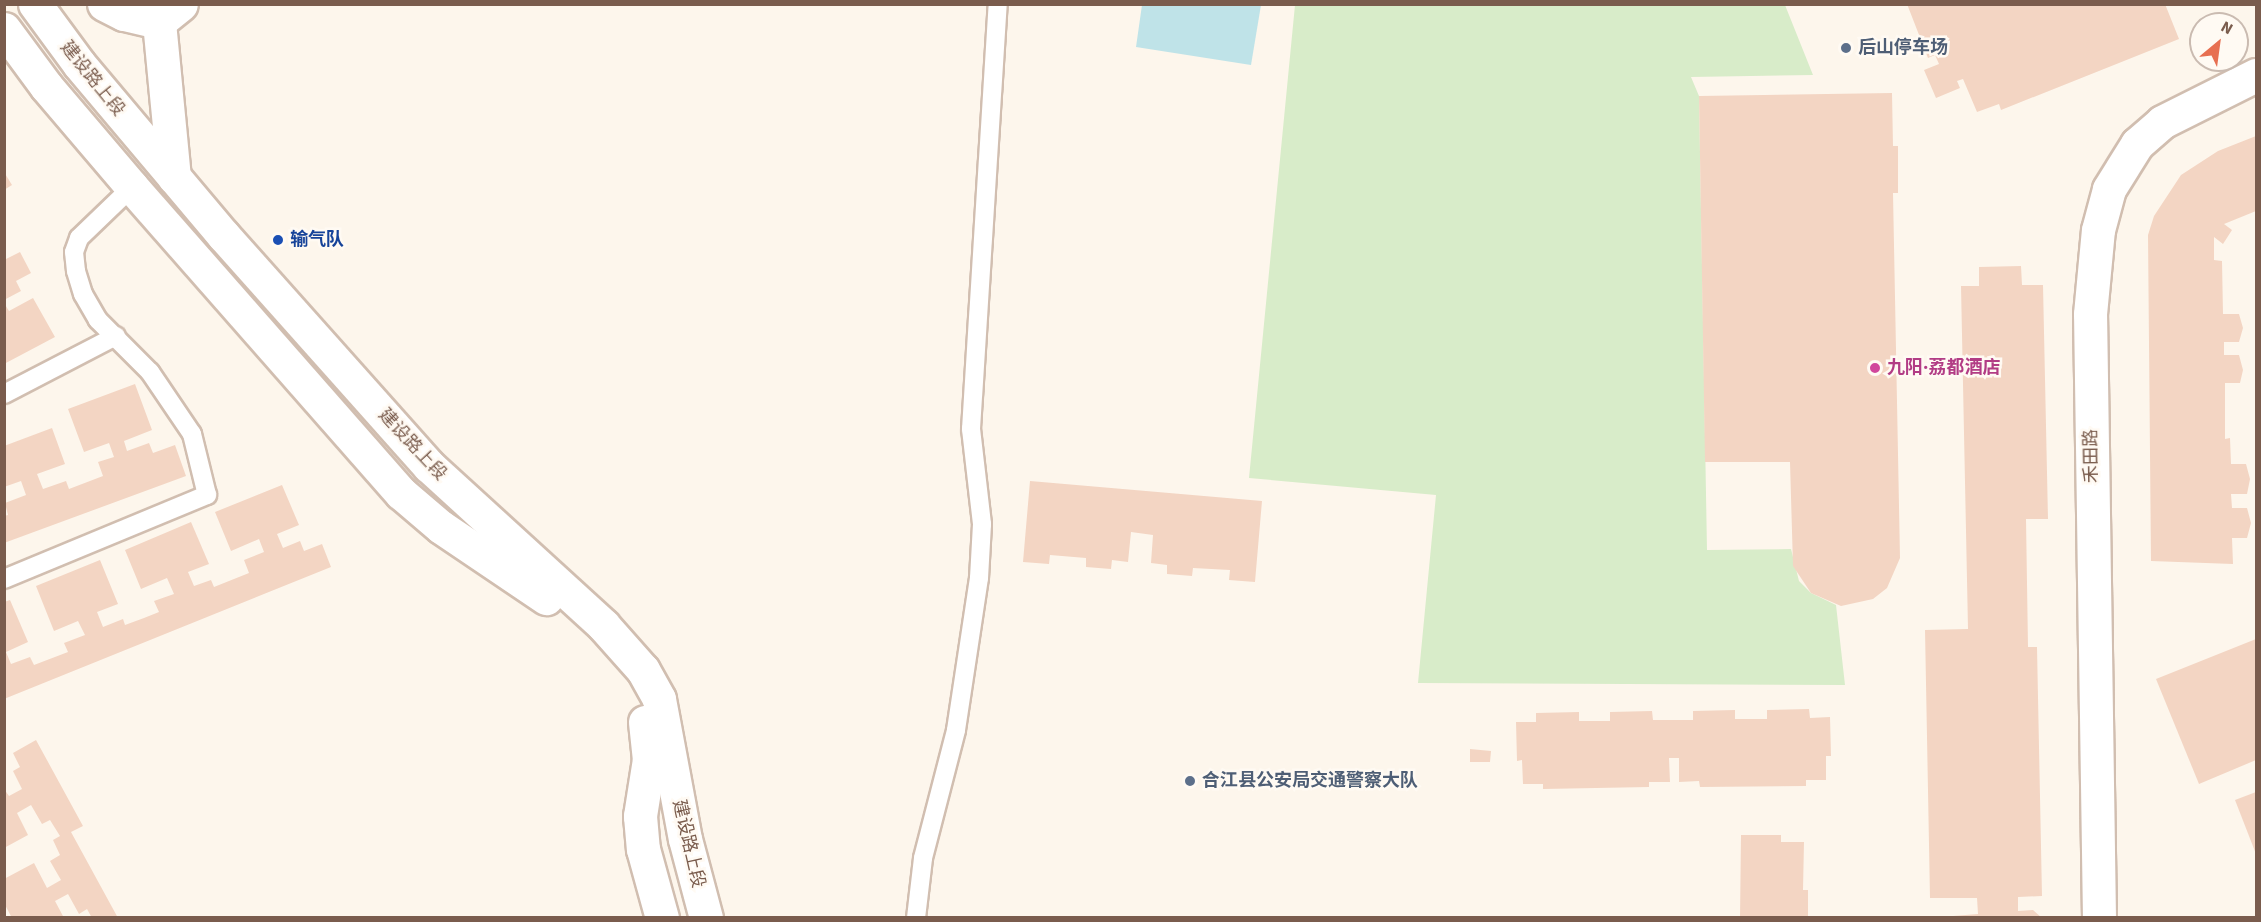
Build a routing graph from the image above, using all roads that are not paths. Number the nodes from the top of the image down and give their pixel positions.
1 (35, 4) edge
2 (104, 4) edge
3 (998, 4) edge
4 (164, 10) edge
5 (4, 29) edge
6 (2256, 75) edge
7 (174, 177) junction
8 (132, 187) junction
9 (116, 336) junction
10 (4, 394) edge
11 (4, 579) edge
12 (662, 918) edge
13 (706, 918) edge
14 (916, 918) edge
15 (2099, 918) edge

1 - 7 main road, 建设路上段
2 - 4 main road
3 - 14 lane
4 - 7 main road
5 - 8 main road, 建设路上段
6 - 15 main road, 禾田路
7 - 13 main road, 建设路上段
8 - 9 lane
8 - 12 main road, 建设路上段
9 - 10 lane
9 - 11 lane

